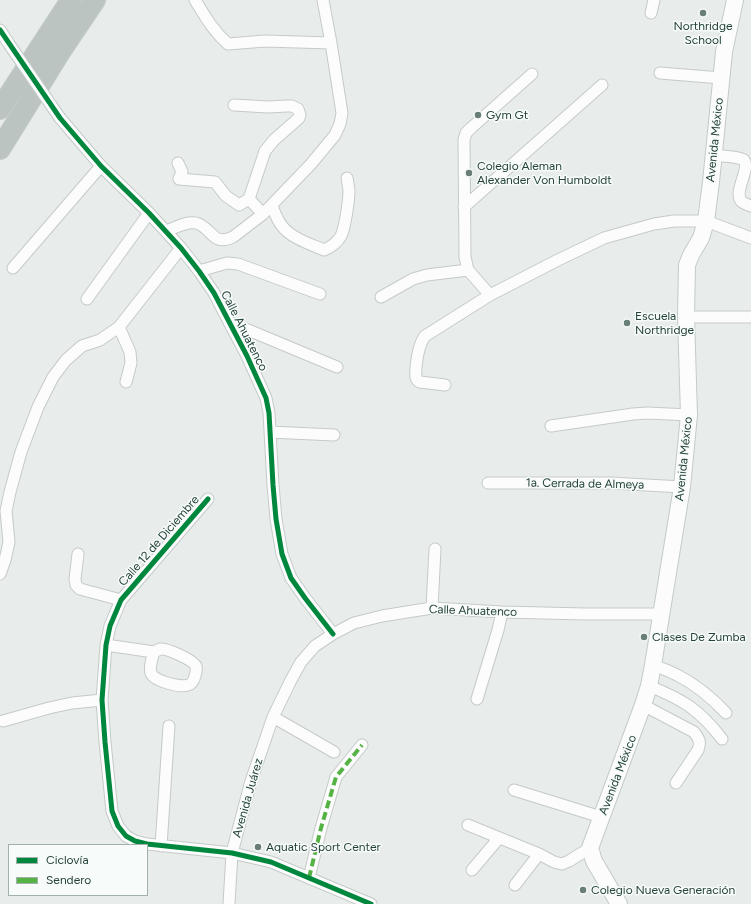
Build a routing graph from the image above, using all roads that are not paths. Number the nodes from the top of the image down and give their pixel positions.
1 (71, 0) edge
2 (95, 0) edge
3 (195, 0) edge
4 (323, 0) edge
5 (654, 0) edge
6 (735, 0) edge
7 (652, 13) dead end
8 (0, 30) edge
9 (331, 43) junction
10 (660, 73) dead end
11 (532, 74) dead end
12 (721, 78) junction
13 (602, 85) dead end
14 (234, 105) dead end
15 (0, 109) edge
16 (0, 149) edge
17 (713, 155) junction
18 (178, 163) dead end
19 (101, 166) junction
20 (347, 178) dead end
21 (249, 199) junction
22 (272, 206) junction
23 (464, 206) junction
24 (751, 206) edge
25 (149, 213) junction
26 (263, 214) junction
27 (706, 221) junction
28 (166, 231) junction
29 (751, 238) edge
30 (181, 248) junction
31 (13, 268) dead end
32 (468, 270) junction
33 (199, 271) junction
34 (320, 294) dead end
35 (490, 295) junction
36 (381, 297) dead end
37 (86, 299) dead end
38 (686, 317) junction
39 (751, 317) edge
40 (229, 322) junction
41 (119, 327) junction
42 (337, 367) dead end
43 (126, 382) dead end
44 (445, 385) dead end
45 (689, 415) junction
46 (551, 426) dead end
47 (270, 432) junction
48 (334, 435) dead end
49 (488, 484) dead end
50 (682, 487) junction
51 (208, 499) dead end
52 (435, 549) dead end
53 (78, 554) dead end
54 (0, 574) edge
55 (121, 600) junction
56 (432, 608) junction
57 (502, 612) junction
58 (662, 614) junction
59 (333, 634) junction
60 (106, 645) junction
61 (154, 652) dead end
62 (653, 665) junction
63 (650, 686) junction
64 (477, 699) dead end
65 (102, 700) junction
66 (643, 705) junction
67 (726, 713) dead end
68 (273, 717) junction
69 (3, 721) dead end
70 (169, 726) dead end
71 (722, 738) dead end
72 (362, 745) dead end
73 (334, 752) dead end
74 (676, 783) dead end
75 (514, 790) dead end
76 (602, 817) junction
77 (468, 825) dead end
78 (499, 838) junction
79 (147, 844) edge
80 (148, 844) edge
81 (161, 846) junction
82 (590, 848) junction
83 (232, 852) junction
84 (539, 854) junction
85 (472, 870) dead end
86 (309, 878) junction
87 (514, 885) dead end
88 (229, 904) edge
89 (371, 904) edge
90 (619, 904) edge

1 - 15 highway
2 - 16 highway
3 - 9 street
4 - 9 street
5 - 7 street
6 - 12 main road, Avenida México
8 - 19 street, Calle Ahuatenco, bridge
9 - 22 street
10 - 12 street
11 - 23 street
12 - 17 main road, Avenida México
13 - 23 street
14 - 21 street
17 - 24 street
17 - 27 main road, Avenida México
18 - 21 street
19 - 25 street, Calle Ahuatenco
19 - 31 street
20 - 22 street
21 - 26 street
22 - 26 street
23 - 32 street
25 - 28 street, Calle Ahuatenco
25 - 37 street
26 - 28 street
27 - 29 street
27 - 35 street
27 - 38 main road, Avenida México
28 - 30 street, Calle Ahuatenco
30 - 33 street, Calle Ahuatenco
30 - 41 street
32 - 35 street
32 - 36 street
33 - 34 street
33 - 40 street, Calle Ahuatenco
35 - 44 street
38 - 39 street
38 - 45 main road, Avenida México
40 - 42 street
40 - 47 street, Calle Ahuatenco
41 - 43 street
41 - 54 street
45 - 46 street
45 - 50 main road, Avenida México
47 - 48 street
47 - 59 street, Calle Ahuatenco
49 - 50 street, 1a. Cerrada de Almeya
50 - 58 main road, Avenida México
51 - 55 street, Calle 12 de Diciembre
52 - 56 street
53 - 55 street
55 - 60 street, Calle 12 de Diciembre
56 - 57 street, Calle Ahuatenco
56 - 59 street, Calle Ahuatenco
57 - 58 street, Calle Ahuatenco
57 - 64 street
58 - 62 main road, Avenida México
59 - 68 street, Avenida Juárez
60 - 61 street
60 - 65 street, Calle 12 de Diciembre
62 - 63 main road, Avenida México
62 - 67 street
63 - 66 main road, Avenida México
63 - 71 street
65 - 69 street
65 - 79 street, Calle 12 de Diciembre
66 - 74 street
66 - 76 main road, Avenida México
68 - 73 street
68 - 83 street, Avenida Juárez
70 - 81 street
72 - 86 street
75 - 76 street
76 - 82 main road, Avenida México
77 - 78 street
78 - 84 street
78 - 85 street
80 - 81 street, Calle 12 de Diciembre
81 - 83 street, Calle 12 de Diciembre
82 - 84 street
82 - 90 main road
83 - 86 street, Calle 12 de Diciembre
83 - 88 street, Avenida Juárez
84 - 87 street
86 - 89 street, Calle 12 de Diciembre

